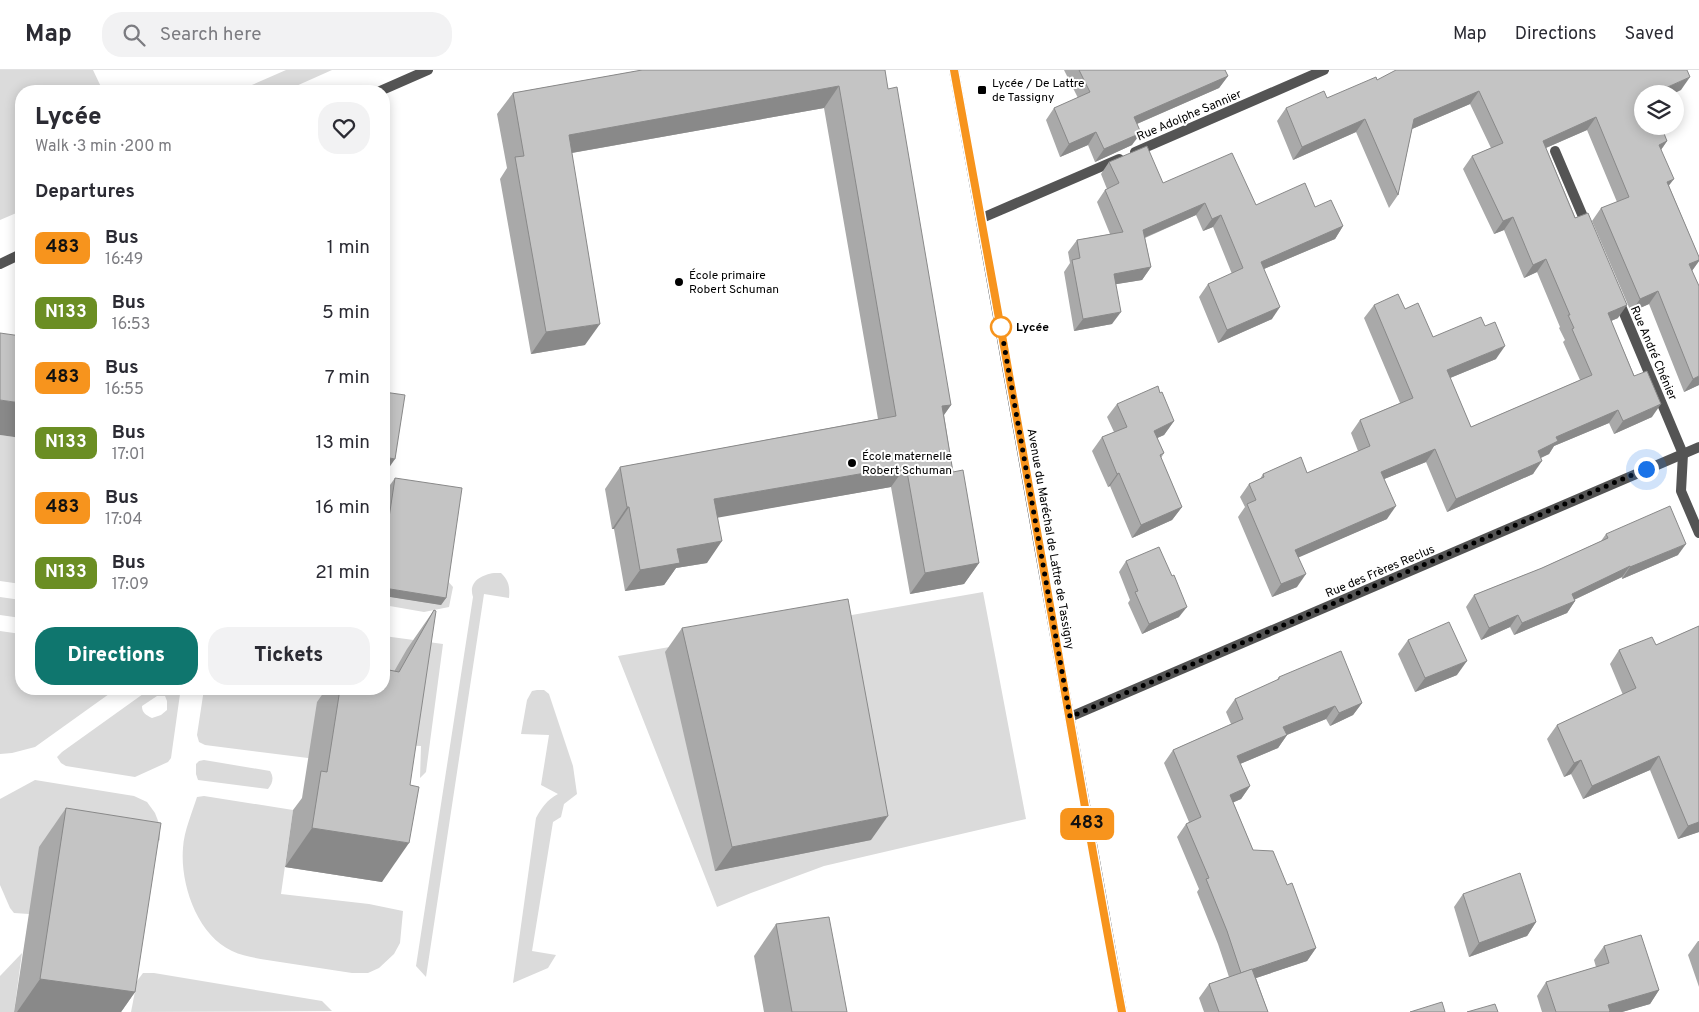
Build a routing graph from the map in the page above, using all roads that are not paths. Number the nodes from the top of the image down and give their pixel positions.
1 (428, 70) edge
2 (954, 70) edge
3 (1324, 70) edge
4 (390, 87) edge
5 (1555, 151) edge
6 (982, 218) junction
7 (1590, 233) edge
8 (15, 257) edge
9 (0, 264) edge
10 (1613, 288) edge
11 (1699, 447) edge
12 (1683, 454) junction
13 (1699, 532) edge
14 (1070, 717) junction
15 (1122, 1012) edge

1 - 4 street
2 - 6 street, Avenue du Maréchal de Lattre de Tassigny
3 - 6 street, Rue Adolphe Sannier
5 - 7 street
6 - 14 street, Avenue du Maréchal de Lattre de Tassigny
8 - 9 street
10 - 12 street, Rue André Chénier
11 - 12 street, Rue des Frères Reclus
12 - 13 street
12 - 14 street, Rue des Frères Reclus
14 - 15 street, Avenue du Maréchal de Lattre de Tassigny

